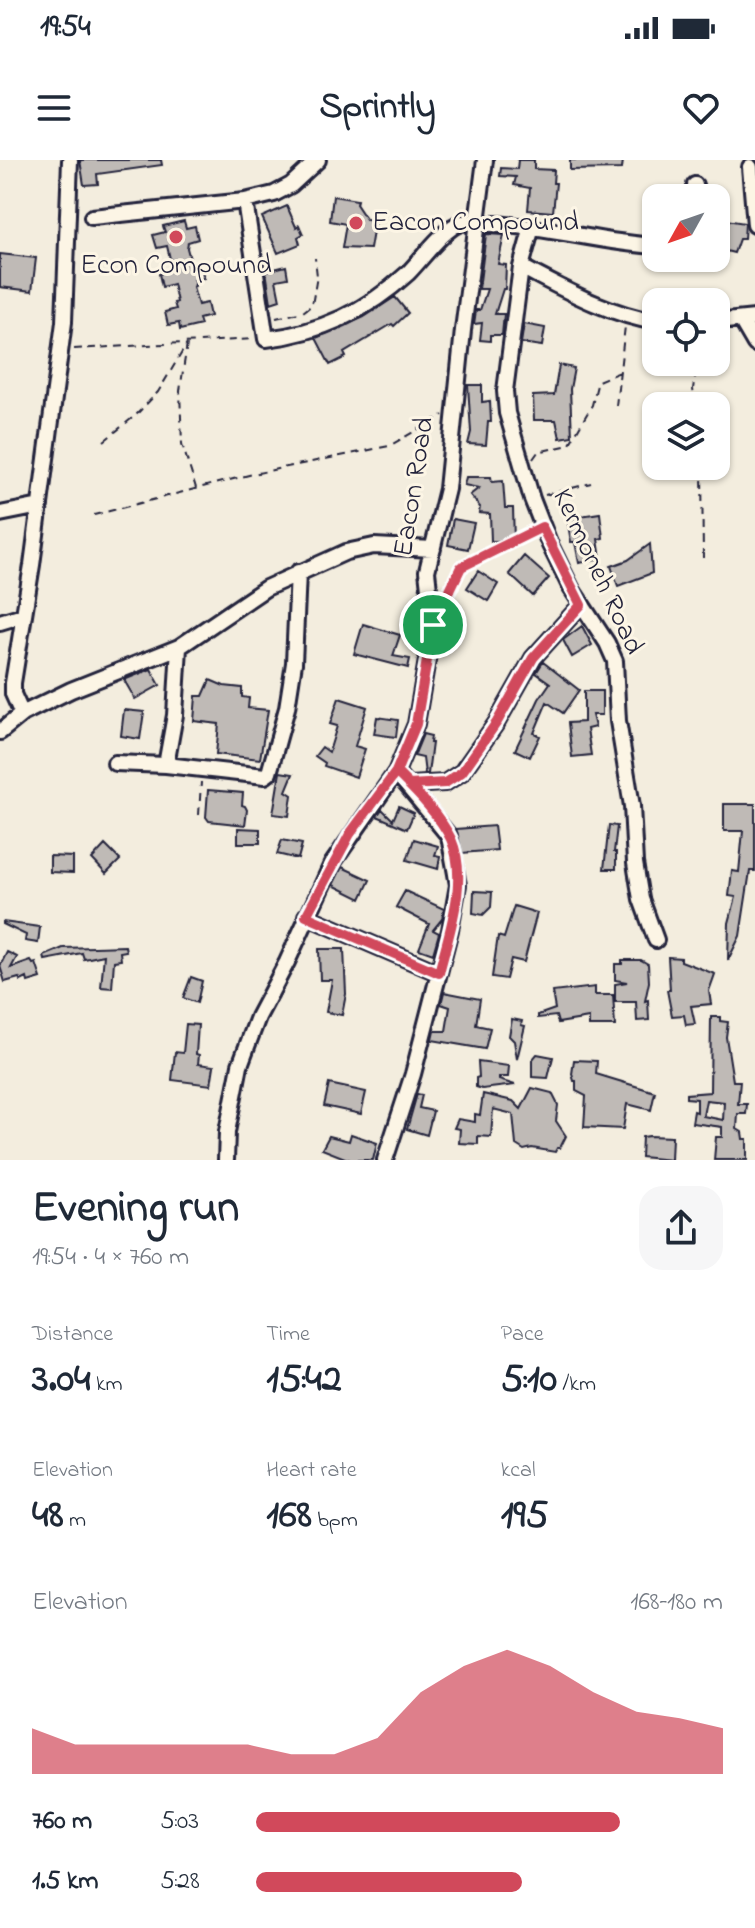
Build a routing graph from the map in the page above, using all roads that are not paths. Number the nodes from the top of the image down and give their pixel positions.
1 (70, 160) edge
2 (318, 160) edge
3 (485, 160) edge
4 (750, 167) dead end
5 (245, 201) junction
6 (92, 217) dead end
7 (478, 224) junction
8 (755, 225) edge
9 (532, 227) junction
10 (642, 245) edge
11 (521, 267) junction
12 (748, 319) edge
13 (642, 320) edge
14 (755, 344) edge
15 (40, 506) junction
16 (0, 514) edge
17 (433, 549) junction
18 (298, 572) junction
19 (581, 605) junction
20 (23, 615) junction
21 (0, 622) edge
22 (179, 647) junction
23 (22, 714) junction
24 (0, 732) edge
25 (115, 763) dead end
26 (166, 765) junction
27 (396, 772) junction
28 (409, 785) junction
29 (306, 916) junction
30 (656, 940) dead end
31 (439, 973) junction
32 (226, 1160) edge
33 (385, 1160) edge

1 - 15 street
2 - 5 street
3 - 7 street, Eacon Road
4 - 8 street
5 - 6 street
5 - 7 street
7 - 9 street
7 - 17 street, Eacon Road
9 - 10 street
9 - 11 street, Kermoneh Road
11 - 13 street
11 - 19 street, Kermoneh Road
12 - 14 street
15 - 16 street
15 - 20 street
17 - 18 street
17 - 27 street, Eacon Road
18 - 22 street
18 - 26 street
19 - 28 street
19 - 30 street, Kermoneh Road
20 - 21 street
20 - 23 street
22 - 23 street
22 - 26 street
23 - 24 street
25 - 26 street
27 - 28 street
27 - 29 street, Eacon Road
28 - 31 street
29 - 31 street
29 - 32 street, Eacon Road
31 - 33 street

